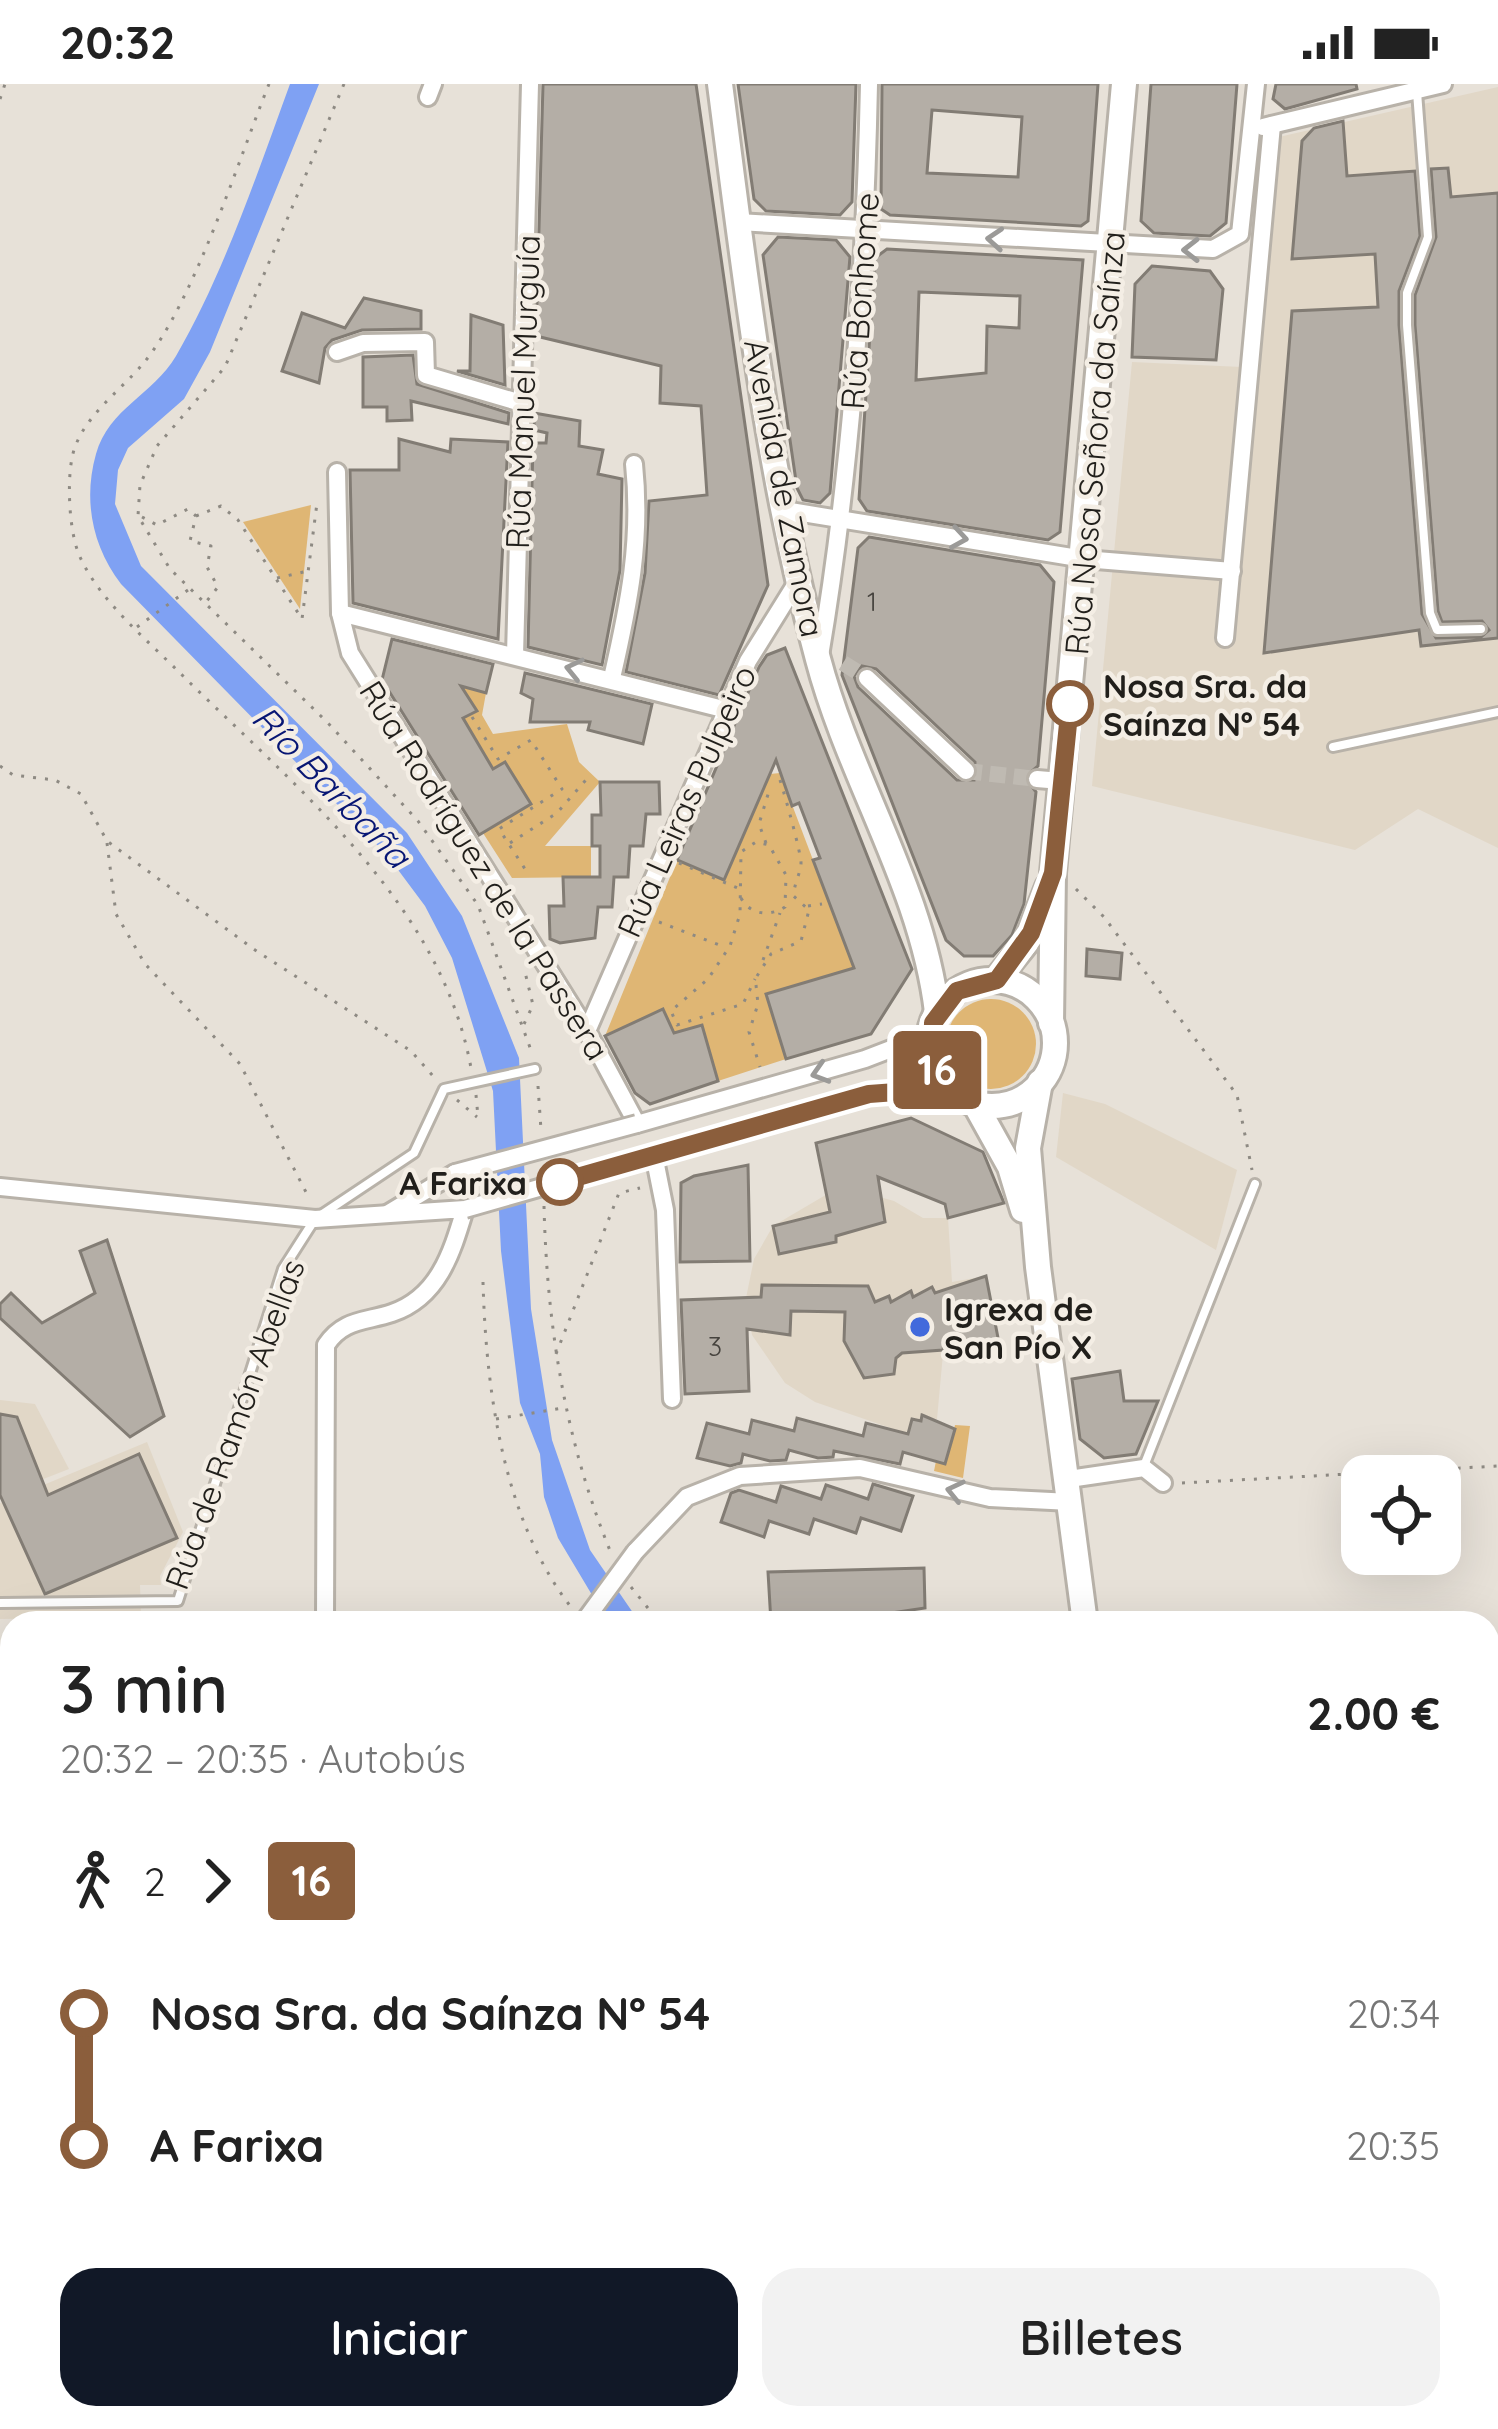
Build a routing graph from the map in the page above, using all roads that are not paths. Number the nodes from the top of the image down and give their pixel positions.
1 (528, 84) edge
2 (720, 84) edge
3 (869, 84) edge
4 (1124, 84) edge
5 (1256, 84) edge
6 (1443, 84) edge
7 (1417, 90) junction
8 (1272, 124) junction
9 (1253, 129) junction
10 (738, 222) junction
11 (866, 231) junction
12 (1112, 247) junction
13 (337, 352) dead end
14 (521, 403) junction
15 (634, 464) dead end
16 (338, 472) dead end
17 (784, 511) junction
18 (843, 519) junction
19 (1084, 559) junction
20 (1232, 571) junction
21 (799, 579) junction
22 (340, 613) junction
23 (1481, 629) dead end
24 (1225, 638) dead end
25 (514, 655) junction
26 (828, 666) junction
27 (612, 678) junction
28 (867, 678) tunnel mouth
29 (727, 710) junction
30 (1498, 712) edge
31 (1333, 746) dead end
32 (966, 771) tunnel mouth
33 (1053, 873) junction
34 (928, 946) junction
35 (986, 981) junction
36 (934, 1023) junction
37 (1051, 1023) junction
38 (587, 1030) junction
39 (535, 1069) road end
40 (1040, 1082) junction
41 (950, 1088) junction
42 (975, 1104) junction
43 (637, 1124) junction
44 (654, 1155) junction
45 (1255, 1184) road end
46 (0, 1187) edge
47 (465, 1209) junction
48 (381, 1218) junction
49 (315, 1220) junction
50 (1038, 1267) junction
51 (672, 1399) dead end
52 (1144, 1468) junction
53 (1162, 1483) road end
54 (1070, 1491) junction
55 (0, 1603) edge
56 (325, 1611) edge
57 (592, 1611) edge
58 (1084, 1611) edge

1 - 14 street, Rúa Manuel Murguía
2 - 10 street, Avenida de Zamora
3 - 11 street, Rúa Bonhome
4 - 12 street, Rúa Nosa Señora da Saínza
5 - 9 street
6 - 7 street
7 - 8 street
7 - 23 lane
8 - 9 street
8 - 20 street
9 -> 12 street
10 - 11 street
10 - 17 street, Avenida de Zamora
12 -> 11 street
11 - 18 street, Rúa Bonhome
12 - 19 street, Rúa Nosa Señora da Saínza
13 - 14 street
14 - 25 street, Rúa Manuel Murguía
15 - 27 street
16 - 22 street, Rúa Rodríguez de la Passera
17 - 18 street
17 - 21 street, Avenida de Zamora
18 -> 19 street
18 - 26 street, Rúa Bonhome
19 - 20 street
19 - 33 street, Rúa Nosa Señora da Saínza
20 - 24 street
21 - 26 street, Avenida de Zamora
21 - 29 street, Rúa Leiras Pulpeiro
22 - 25 street, Rúa Rodríguez de la Passera
22 - 38 street, Rúa Rodríguez de la Passera
27 -> 25 street, Rúa Rodríguez de la Passera
26 - 34 street, Avenida de Zamora
27 - 29 street, Rúa Rodríguez de la Passera
28 - 32 street
29 - 38 street, Rúa Leiras Pulpeiro
30 - 31 lane
33 - 35 street
33 - 37 street
34 - 35 street
34 - 36 street, Avenida de Zamora
35 - 36 street
35 - 37 street
36 - 41 street
36 -> 43 street
37 - 40 street
38 - 43 street, Rúa Rodríguez de la Passera
39 - 49 lane, Rúa de Ramón Abellas
40 - 42 street
40 - 50 street
41 - 42 street
41 - 44 street
42 - 50 street
43 - 48 street, bridge
44 - 47 street, bridge
44 - 51 street
45 - 52 lane
46 - 49 street
47 - 48 street
47 - 56 street
48 - 49 street
49 - 55 lane, Rúa de Ramón Abellas
50 - 54 street
52 - 53 street
52 - 54 street
54 -> 57 street, bridge
54 - 58 street

